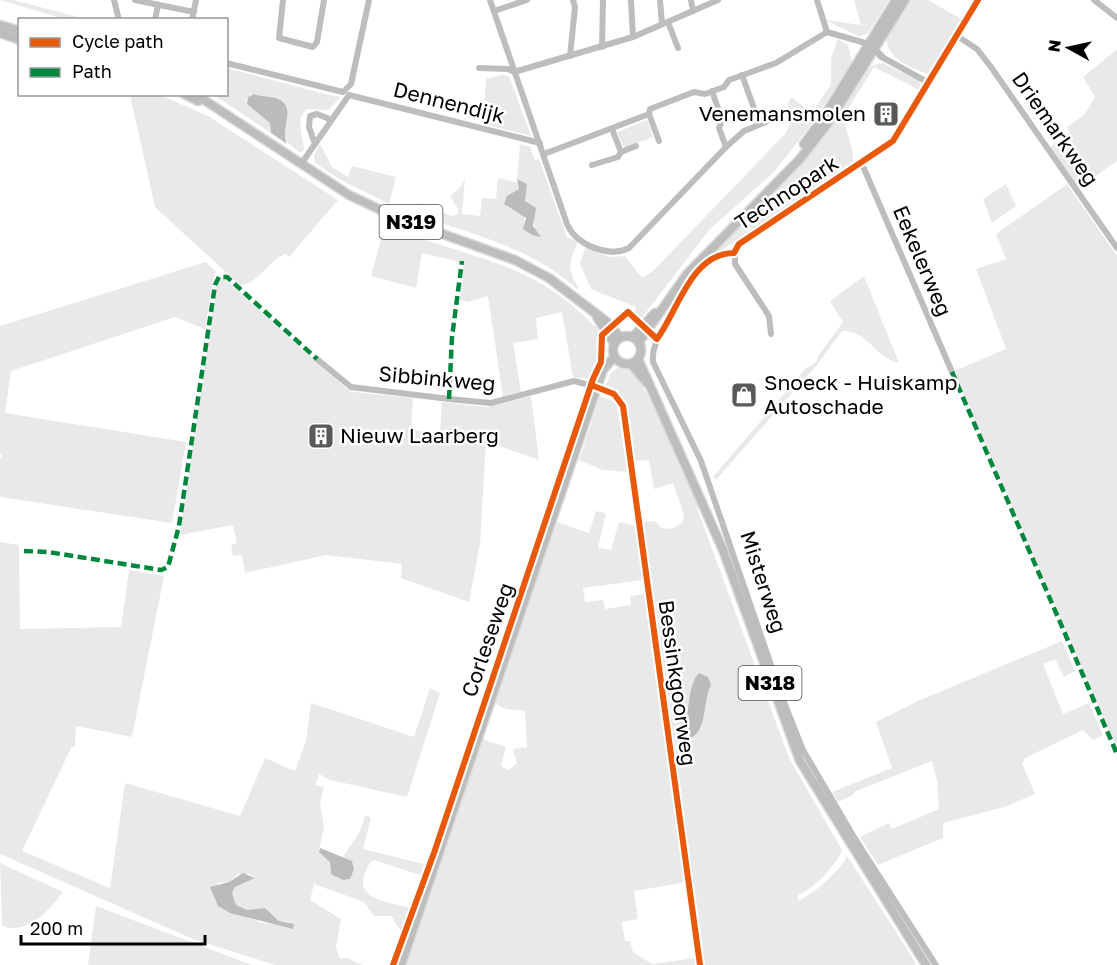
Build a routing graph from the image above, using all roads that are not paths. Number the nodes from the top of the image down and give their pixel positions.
1 (114, 0) edge
2 (135, 0) edge
3 (196, 0) edge
4 (283, 0) edge
5 (324, 0) edge
6 (369, 0) edge
7 (490, 0) edge
8 (527, 0) edge
9 (573, 0) edge
10 (603, 0) edge
11 (631, 0) edge
12 (660, 0) edge
13 (692, 0) edge
14 (718, 0) edge
15 (818, 0) edge
16 (896, 0) edge
17 (905, 0) edge
18 (978, 0) edge
19 (1094, 0) edge
20 (159, 5) junction
21 (494, 11) junction
22 (693, 11) junction
23 (193, 16) edge
24 (118, 18) edge
25 (156, 18) edge
26 (1117, 18) edge
27 (665, 23) junction
28 (0, 26) edge
29 (18, 30) edge
30 (827, 32) junction
31 (0, 33) edge
32 (957, 36) junction
33 (633, 37) junction
34 (18, 39) edge
35 (602, 47) junction
36 (678, 48) dead end
37 (870, 49) junction
38 (570, 56) junction
39 (228, 63) edge
40 (479, 68) dead end
41 (514, 72) junction
42 (742, 75) junction
43 (929, 83) junction
44 (712, 91) junction
45 (188, 96) edge
46 (198, 96) edge
47 (755, 111) dead end
48 (649, 114) junction
49 (228, 116) junction
50 (332, 120) junction
51 (766, 122) dead end
52 (612, 129) junction
53 (660, 141) dead end
54 (540, 143) junction
55 (315, 144) junction
56 (636, 146) dead end
57 (726, 147) junction
58 (621, 152) junction
59 (544, 154) junction
60 (301, 164) junction
61 (862, 164) junction
62 (592, 165) dead end
63 (1117, 248) edge
64 (734, 253) junction
65 (771, 334) dead end
66 (636, 339) junction
67 (617, 340) junction
68 (317, 359) dead end
69 (616, 359) junction
70 (635, 361) junction
71 (653, 362) joint
72 (951, 372) dead end
73 (598, 384) junction
74 (401, 965) edge
75 (926, 965) edge
76 (936, 965) edge

1 - 24 street
2 - 20 street
3 - 23 street
4 - 5 street
6 - 39 street
7 - 21 street
8 - 21 street
9 - 38 street
10 - 35 street
11 - 33 street
12 - 27 street
13 - 22 street
14 - 22 street
15 - 30 street
16 - 37 main road
17 - 37 main road
18 - 32 street, Technopark
19 - 26 street
20 - 23 street
20 - 25 street
21 - 41 street
22 - 27 street
27 - 33 street
27 - 36 street
28 - 29 main road
30 - 37 street
30 - 42 street
31 - 34 main road
32 - 43 street, Technopark
32 - 63 street, Driemarkweg
33 - 35 street
35 - 38 street
37 - 43 street
37 - 66 main road
38 - 41 street
40 - 41 street
41 - 54 street
42 - 44 street
42 - 47 street
43 - 61 street, Technopark
44 - 48 street
44 - 57 street
45 - 49 main road, N319
46 - 49 main road, N319
48 - 52 street
48 - 53 street
49 - 60 main road, N319
50 - 54 street, Dennendijk
50 - 55 street, Dennendijk
50 - 55 street
51 - 57 street
52 - 58 street
52 - 59 street
54 - 59 street
55 - 60 street, Dennendijk
56 - 58 street
57 - 59 street
58 - 62 street
60 - 67 main road, N319
61 - 64 street, Technopark
61 - 72 street, Eekelerweg
64 - 65 street, Technopark
64 - 71 street, Technopark
66 - 67 main road
66 - 70 main road
67 - 69 main road
68 - 73 street, Sibbinkweg
69 - 70 main road
69 - 73 main road, Corleseweg
70 - 75 main road, Misterweg / N318
71 - 76 street, Misterweg
73 - 74 main road, Corleseweg

